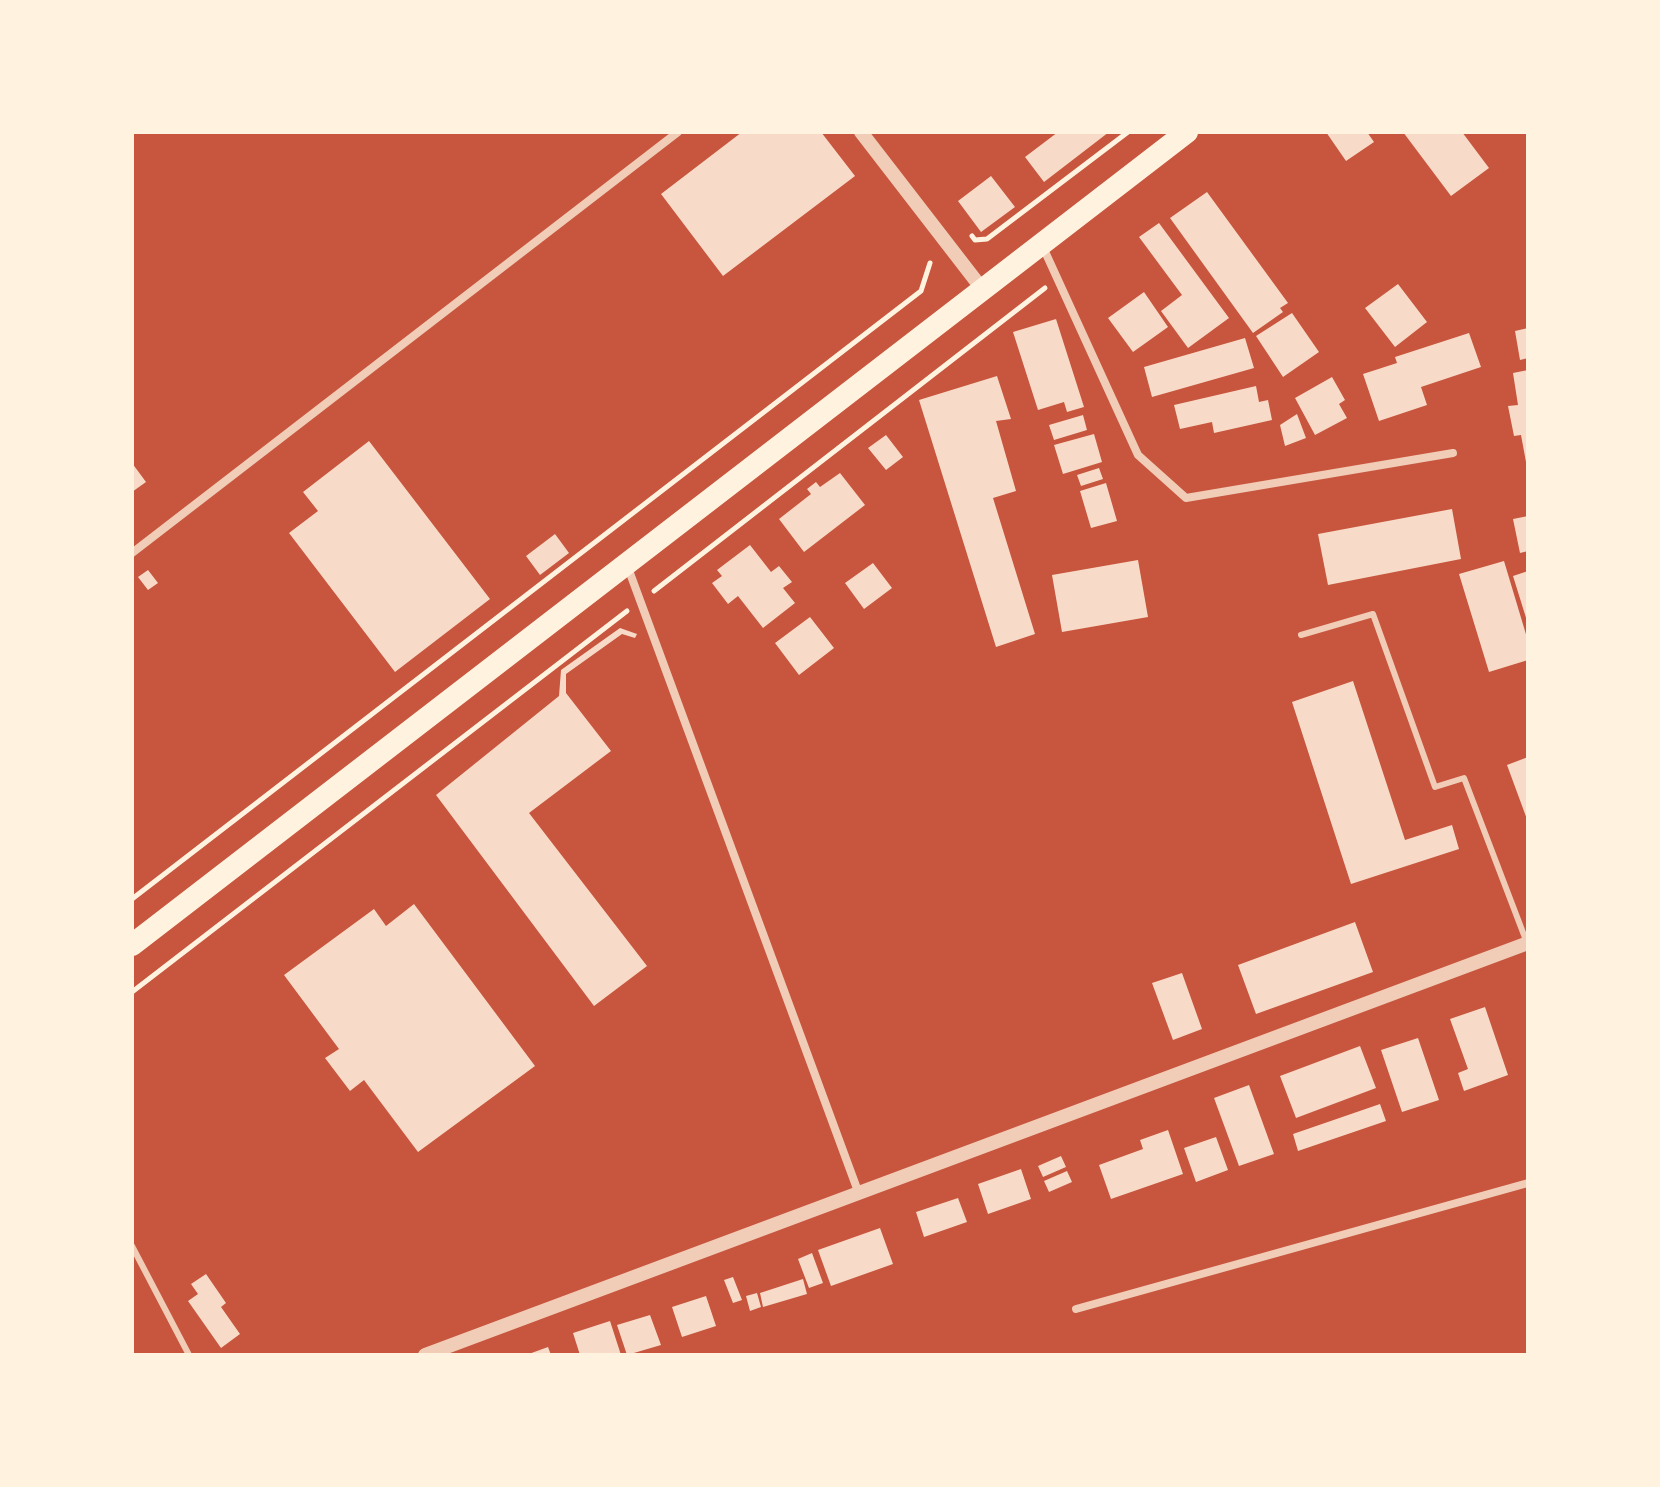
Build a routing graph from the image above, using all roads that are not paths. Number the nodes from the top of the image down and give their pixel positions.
1 (678, 132) edge
2 (861, 132) edge
3 (1187, 132) edge
4 (1042, 244) junction
5 (983, 290) junction
6 (1453, 453) dead end
7 (132, 553) edge
8 (627, 564) junction
9 (1301, 635) dead end
10 (1528, 943) edge
11 (132, 945) edge
12 (1528, 1183) edge
13 (859, 1194) junction
14 (132, 1246) edge
15 (1076, 1309) dead end
16 (189, 1355) edge
17 (425, 1355) edge

1 - 7 street
2 - 5 street
3 - 4 highway
4 - 5 highway
4 - 6 street
5 - 8 highway
8 - 11 highway
8 - 13 street
9 - 10 lane
10 - 13 street
12 - 15 street
13 - 17 street
14 - 16 lane

